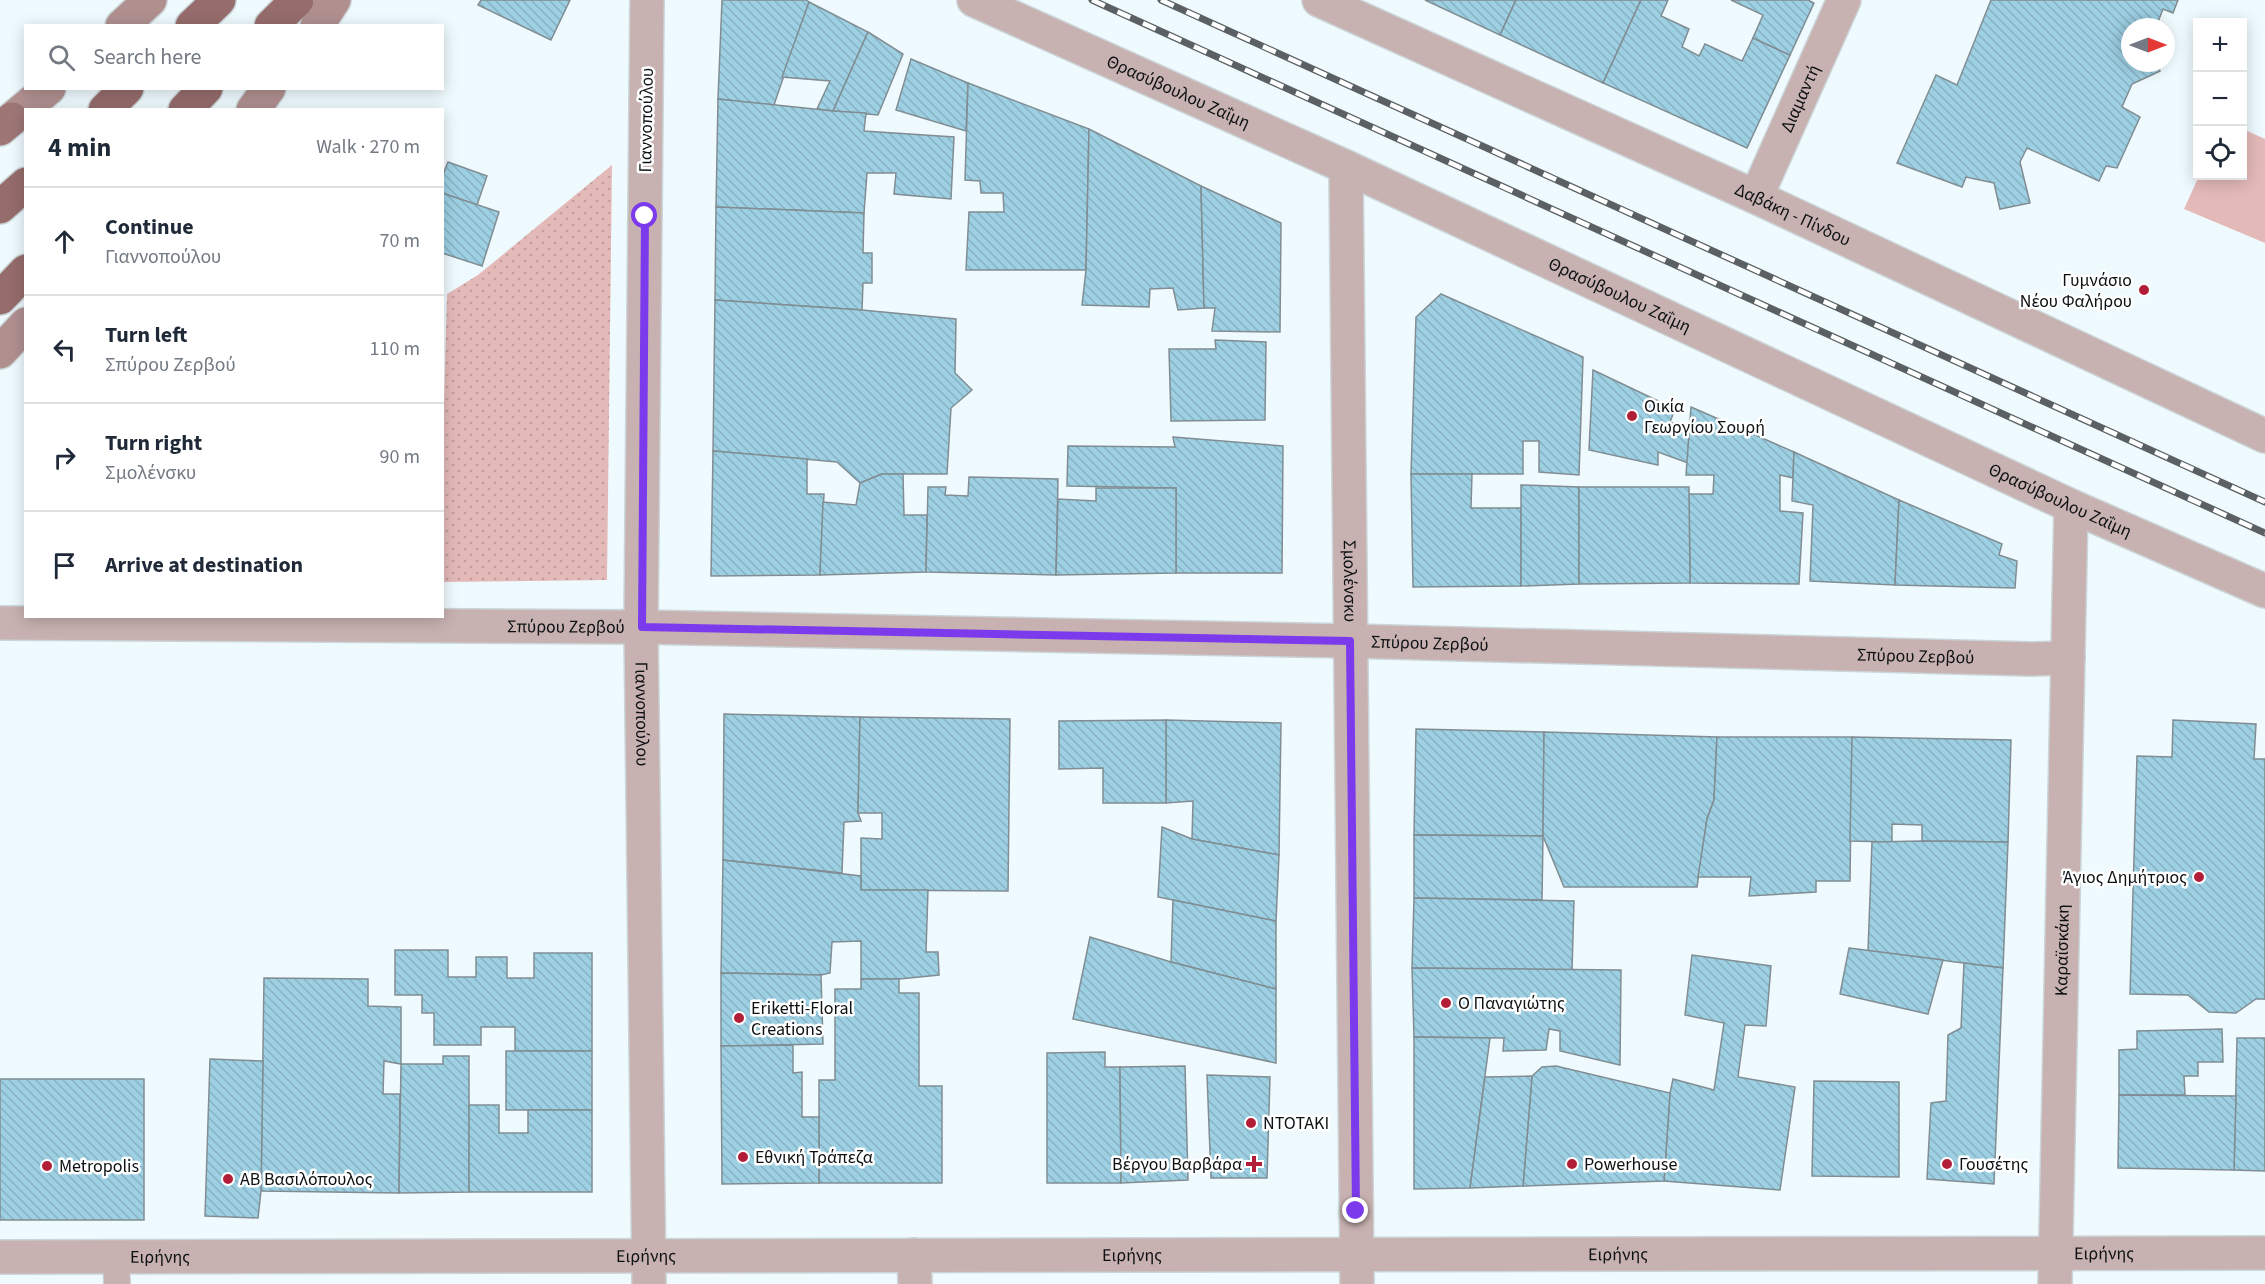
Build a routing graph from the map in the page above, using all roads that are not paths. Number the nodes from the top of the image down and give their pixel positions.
1 (150, 0) edge
2 (219, 0) edge
3 (297, 0) edge
4 (334, 0) edge
5 (647, 0) edge
6 (974, 0) edge
7 (1844, 0) edge
8 (1325, 1) edge
9 (124, 24) edge
10 (194, 24) edge
11 (273, 24) edge
12 (318, 24) edge
13 (46, 90) edge
14 (124, 90) edge
15 (204, 90) edge
16 (268, 90) edge
17 (107, 108) edge
18 (186, 108) edge
19 (255, 108) edge
20 (4, 123) edge
21 (1346, 167) junction
22 (24, 186) edge
23 (1756, 197) junction
24 (0, 207) edge
25 (24, 273) edge
26 (0, 298) edge
27 (24, 326) edge
28 (0, 352) edge
29 (2265, 436) edge
30 (2071, 506) junction
31 (2265, 591) edge
32 (0, 623) edge
33 (642, 627) junction
34 (1350, 641) junction
35 (2068, 658) junction
36 (2265, 1253) edge
37 (0, 1257) edge
38 (914, 1269) edge
39 (1357, 1269) edge
40 (2056, 1269) edge
41 (116, 1270) edge
42 (649, 1270) edge

1 - 9 main road
2 - 10 highway
3 - 11 highway
4 - 12 main road
5 - 33 street, Γιαννοπούλου
6 - 21 street, Θρασύβουλου Ζαΐμη
7 - 23 street, Διαμαντή
8 - 23 street, Δαβάκη - Πίνδου
13 - 20 main road
14 - 17 highway
15 - 18 highway
16 - 19 main road
21 - 30 street, Θρασύβουλου Ζαΐμη
21 - 34 street, Σμολένσκυ
22 - 24 highway
23 - 29 street, Δαβάκη - Πίνδου
25 - 26 highway
27 - 28 main road
30 - 31 street, Θρασύβουλου Ζαΐμη
30 - 35 street, Καραϊσκάκη
32 - 33 street, Σπύρου Ζερβού
33 - 34 street, Σπύρου Ζερβού
33 - 42 street, Γιαννοπούλου
34 - 35 street, Σπύρου Ζερβού
34 - 39 street, Σμολένσκυ
35 - 40 street, Καραϊσκάκη
36 - 40 street, Ειρήνης
37 - 41 street, Ειρήνης
38 - 39 street, Ειρήνης
38 - 42 street, Ειρήνης
39 - 40 street, Ειρήνης
41 - 42 street, Ειρήνης

